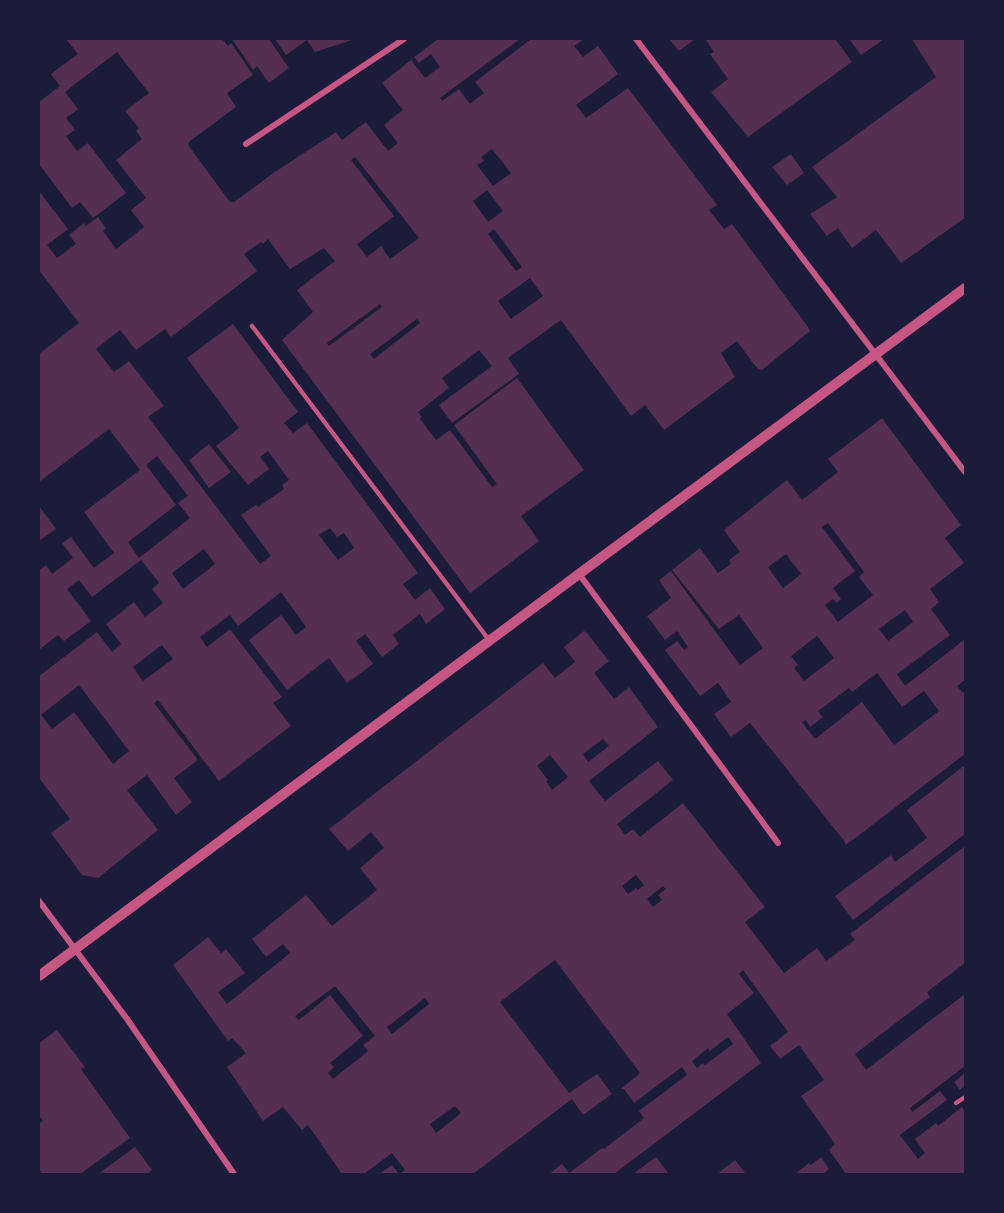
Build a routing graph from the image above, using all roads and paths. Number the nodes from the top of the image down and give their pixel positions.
1 (404, 39) edge
2 (636, 39) edge
3 (246, 144) dead end
4 (965, 288) edge
5 (252, 326) dead end
6 (876, 354) junction
7 (965, 472) edge
8 (579, 574) junction
9 (490, 641) junction
10 (777, 843) dead end
11 (39, 901) edge
12 (75, 950) junction
13 (39, 976) edge
14 (965, 1096) edge
15 (956, 1103) dead end
16 (234, 1174) edge

1 - 3 street
2 - 6 street
4 - 6 street
5 - 9 lane
6 - 7 street
6 - 8 street
8 - 9 street
8 - 10 street
9 - 12 street
11 - 12 street
12 - 13 street
12 - 16 street
14 - 15 lane

